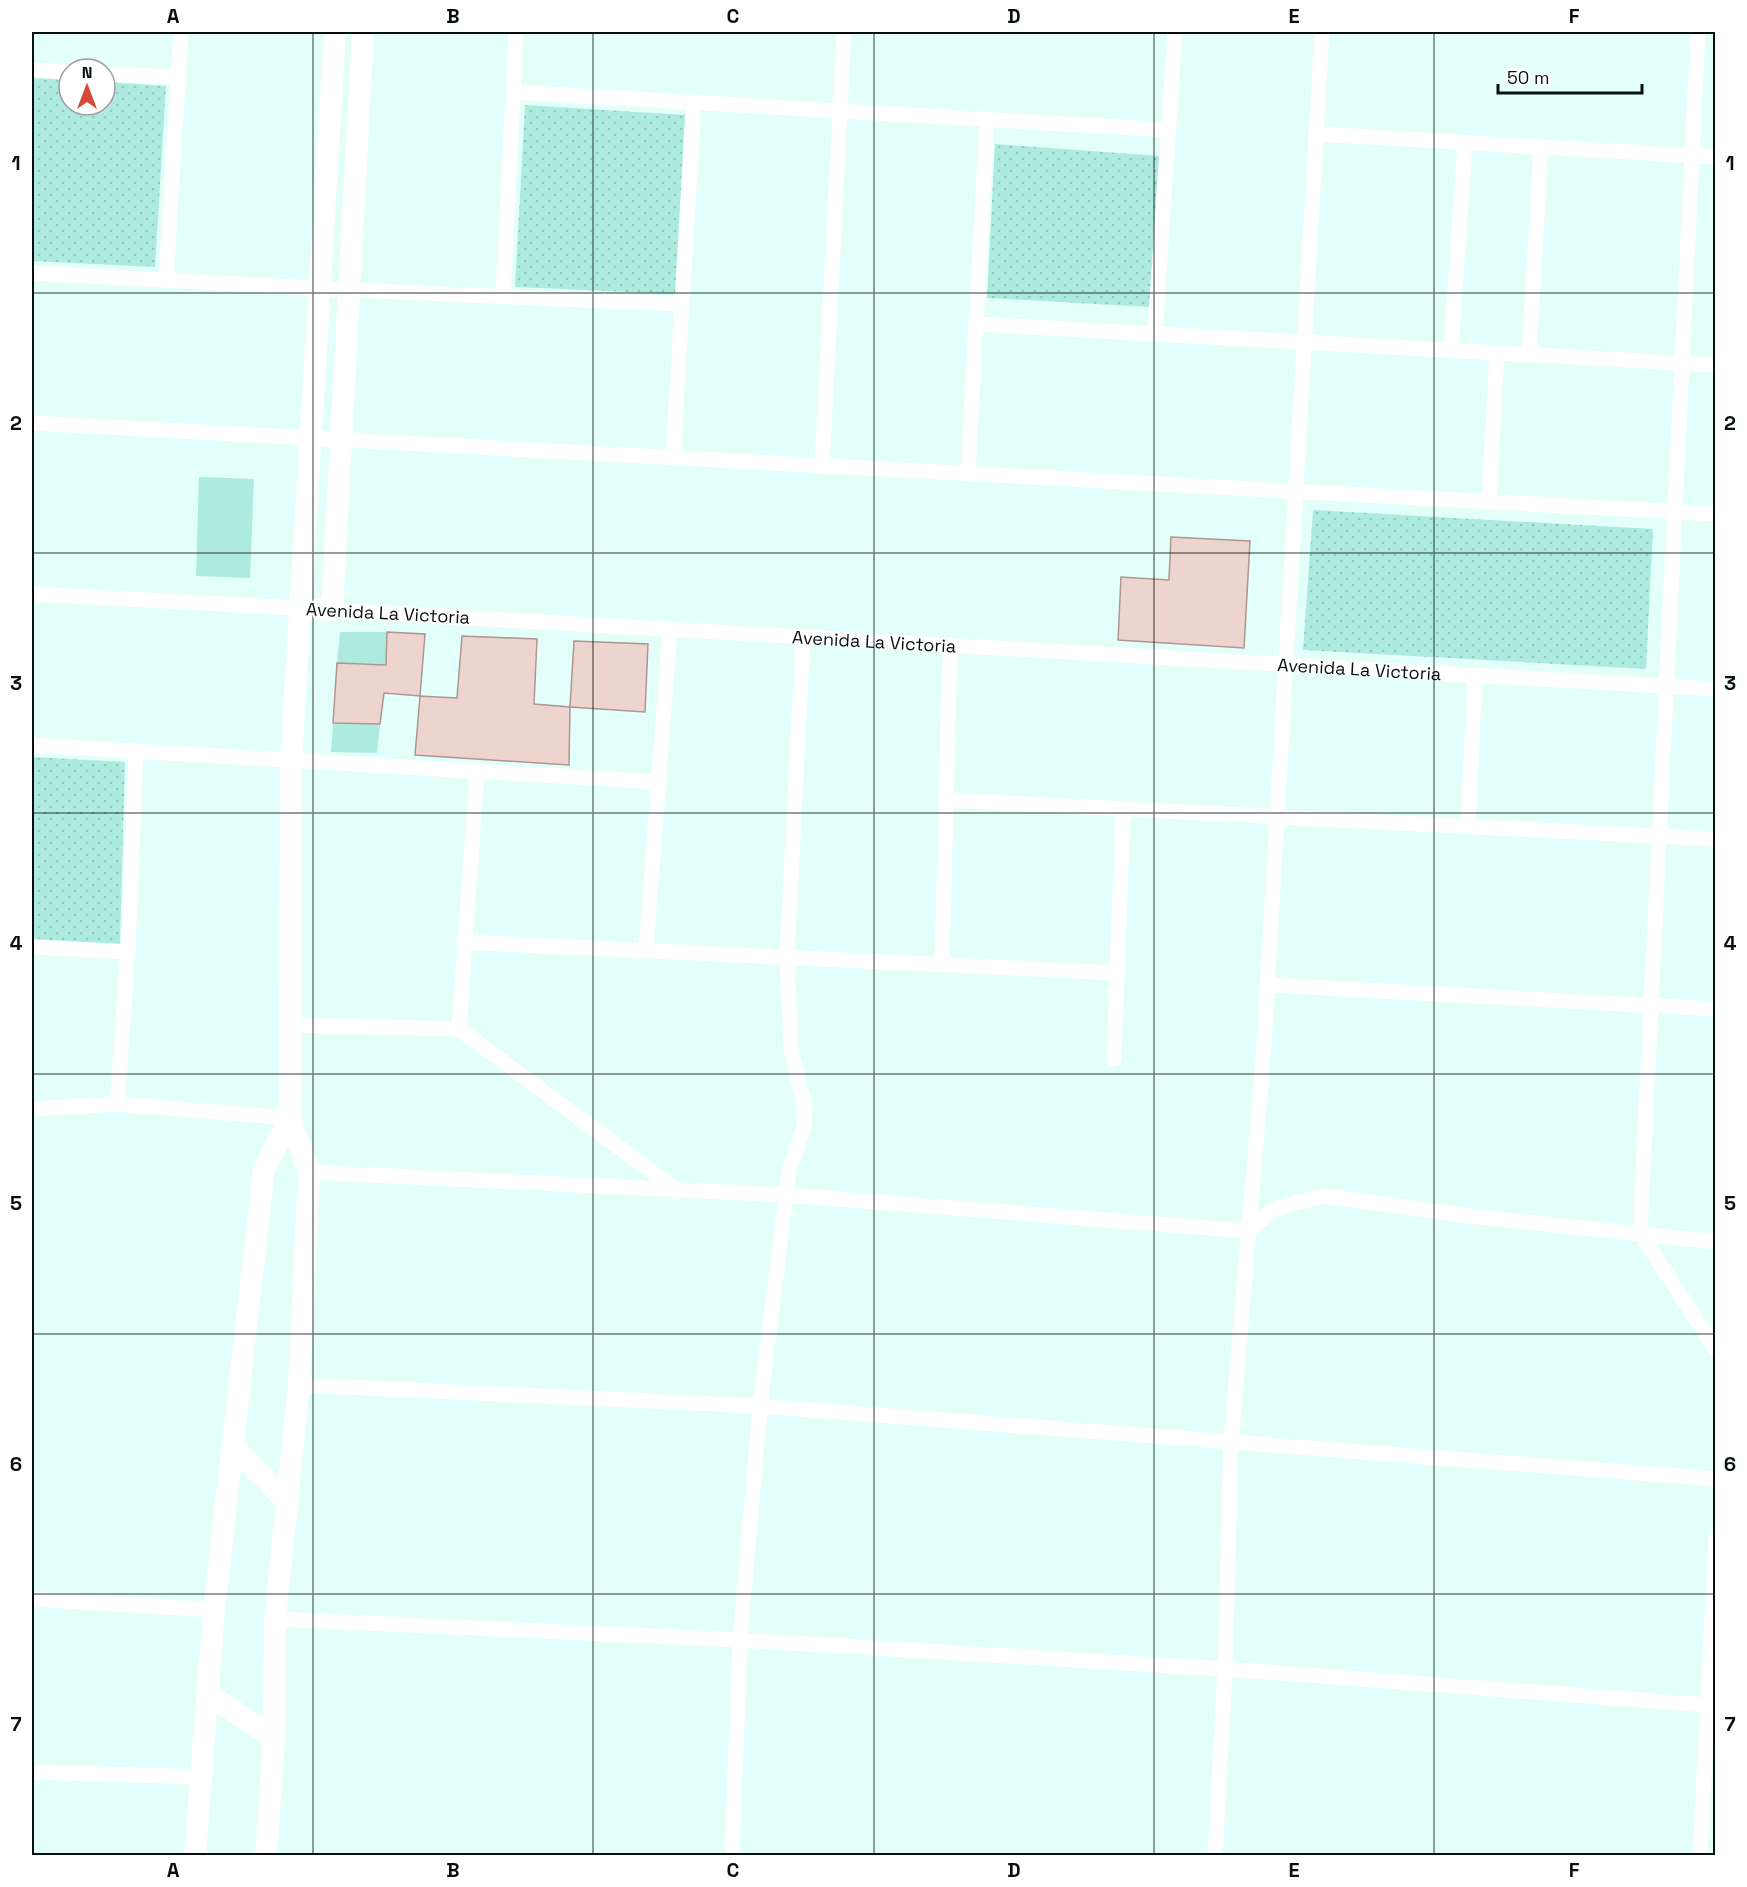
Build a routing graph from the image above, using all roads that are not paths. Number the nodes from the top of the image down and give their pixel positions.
1 (181, 32) edge
2 (335, 32) edge
3 (363, 32) edge
4 (516, 32) edge
5 (844, 32) edge
6 (1175, 32) edge
7 (1322, 32) edge
8 (1698, 32) edge
9 (32, 70) edge
10 (57, 71) edge
11 (117, 74) edge
12 (178, 77) junction
13 (513, 92) junction
14 (694, 102) junction
15 (840, 111) junction
16 (987, 119) junction
17 (1169, 130) junction
18 (1316, 134) junction
19 (1465, 143) junction
20 (1541, 147) junction
21 (1692, 156) junction
22 (1716, 158) edge
23 (32, 273) edge
24 (165, 280) junction
25 (319, 288) junction
26 (349, 290) junction
27 (503, 296) junction
28 (682, 303) junction
29 (976, 324) junction
30 (1155, 333) junction
31 (1304, 342) junction
32 (1451, 350) junction
33 (1497, 353) junction
34 (1529, 354) junction
35 (1682, 363) junction
36 (1716, 365) edge
37 (32, 423) edge
38 (309, 438) junction
39 (340, 440) junction
40 (673, 458) junction
41 (822, 466) junction
42 (968, 473) junction
43 (1296, 491) junction
44 (1489, 501) junction
45 (1675, 511) junction
46 (1716, 514) edge
47 (32, 594) edge
48 (298, 608) junction
49 (332, 610) junction
50 (670, 629) junction
51 (803, 637) junction
52 (950, 645) junction
53 (1286, 664) junction
54 (1475, 675) junction
55 (1667, 687) junction
56 (1716, 689) edge
57 (32, 746) edge
58 (136, 752) junction
59 (291, 761) junction
60 (477, 772) junction
61 (658, 782) junction
62 (946, 800) junction
63 (1122, 809) junction
64 (1277, 817) junction
65 (1468, 826) junction
66 (1659, 836) junction
67 (1716, 838) edge
68 (463, 942) junction
69 (32, 947) edge
70 (646, 949) junction
71 (128, 952) junction
72 (787, 956) junction
73 (942, 964) junction
74 (1118, 973) junction
75 (1268, 985) junction
76 (1651, 1005) junction
77 (1716, 1009) edge
78 (290, 1025) junction
79 (459, 1029) junction
80 (1114, 1059) dead end
81 (117, 1104) junction
82 (32, 1109) edge
83 (290, 1118) junction
84 (309, 1172) junction
85 (678, 1191) junction
86 (786, 1195) junction
87 (1248, 1232) junction
88 (1640, 1233) junction
89 (1716, 1242) edge
90 (1716, 1341) edge
91 (1715, 1348) edge
92 (1716, 1357) edge
93 (299, 1385) junction
94 (760, 1406) junction
95 (1231, 1443) junction
96 (232, 1445) junction
97 (1716, 1479) edge
98 (287, 1501) junction
99 (1716, 1536) edge
100 (1715, 1547) edge
101 (32, 1599) edge
102 (214, 1610) junction
103 (275, 1619) junction
104 (740, 1640) junction
105 (1225, 1668) junction
106 (207, 1693) junction
107 (1708, 1705) junction
108 (274, 1738) junction
109 (32, 1772) edge
110 (202, 1777) junction
111 (195, 1856) edge
112 (266, 1856) edge
113 (732, 1856) edge
114 (1215, 1856) edge
115 (1700, 1856) edge

1 - 12 street
2 - 25 street
3 - 26 street
4 - 13 street
5 - 15 street
6 - 17 street
7 - 18 street
8 - 21 street
9 - 10 street
11 - 12 street
12 - 24 street
13 - 14 street
13 - 27 street
14 - 15 street
14 - 28 street
15 - 16 street
15 - 41 street
16 - 17 street
16 - 29 street
17 - 30 street
18 - 19 street
18 - 31 street
19 - 20 street
19 - 32 street
20 - 21 street
20 - 34 street
21 - 22 street
21 - 35 street
23 - 24 street
24 - 25 street
25 - 26 street
25 - 38 street
26 - 27 street
26 - 39 street
27 - 28 street
28 - 40 street
29 - 30 street
29 - 42 street
30 - 31 street
31 - 32 street
31 - 43 street
32 - 33 street
33 - 34 street
33 - 44 street
34 - 35 street
35 - 36 street
35 - 45 street
37 - 38 street
38 - 39 street
38 - 48 street
39 - 40 street
39 - 49 street
40 - 41 street
41 - 42 street
42 - 43 street
43 - 44 street
43 - 53 street
44 - 45 street
45 - 46 street
45 - 55 street
47 - 48 street, Avenida La Victoria
48 - 49 street, Avenida La Victoria
48 - 59 street
49 - 50 street, Avenida La Victoria
50 - 51 street, Avenida La Victoria
50 - 61 street
51 - 52 street, Avenida La Victoria
51 - 72 street
52 - 53 street, Avenida La Victoria
52 - 62 street
53 - 54 street, Avenida La Victoria
53 - 64 street
54 - 55 street, Avenida La Victoria
54 - 65 street
55 - 56 street, Avenida La Victoria
55 - 66 street
57 - 58 street
58 - 59 street
58 - 71 street
59 - 60 street
59 - 78 street
60 - 61 street
60 - 68 street
61 - 70 street
62 - 63 street
62 - 73 street
63 - 64 street
63 - 74 street
64 - 65 street
64 - 75 street
65 - 66 street
66 - 67 street
66 - 76 street
68 - 70 street
68 - 79 street
69 - 71 street
70 - 72 street
71 - 81 street
72 - 73 street
72 - 86 street
73 - 74 street
74 - 80 street
75 - 76 street
75 - 87 street
76 - 77 street
76 - 88 street
78 - 79 street
78 - 83 street
79 - 85 street
81 - 82 street
81 - 83 street
83 - 84 street
83 - 96 street
84 - 85 street
84 - 93 street
85 - 86 street
86 - 87 street
86 - 94 street
87 - 88 street
87 - 95 street
88 - 89 street
88 - 91 street
90 - 91 street
91 - 92 street
93 - 94 street
93 - 98 street
94 - 95 street
94 - 104 street
95 - 97 street
95 - 105 street
96 - 98 street
96 - 102 street
98 - 103 street
99 - 100 street
100 - 107 street
101 - 102 street
102 - 106 street
103 - 104 street
103 - 108 street
104 - 105 street
104 - 113 street
105 - 107 street
105 - 114 street
106 - 108 street
106 - 110 street
107 - 115 street
108 - 112 street
109 - 110 street
110 - 111 street

